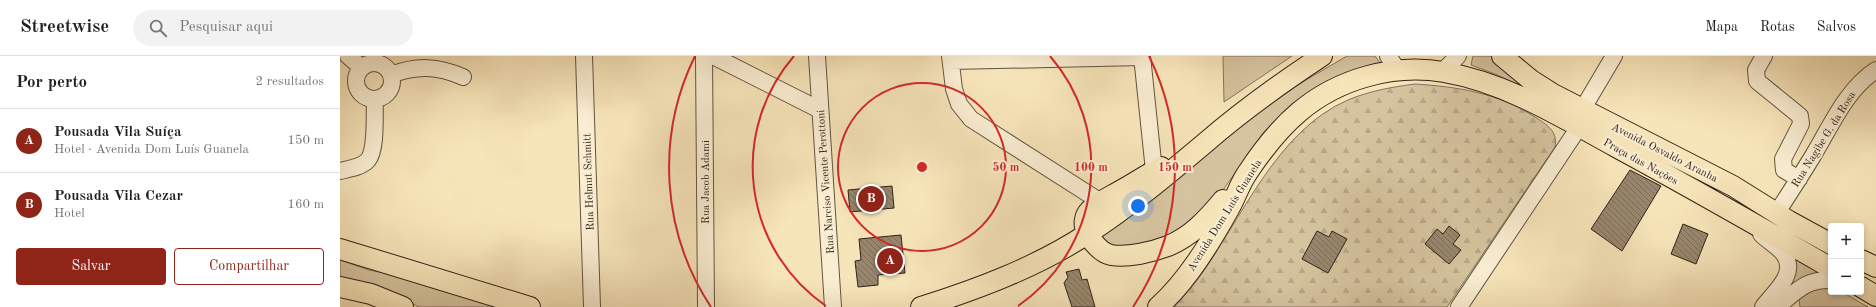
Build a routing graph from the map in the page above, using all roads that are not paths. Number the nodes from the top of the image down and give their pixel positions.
1 (348, 56) edge
2 (584, 56) edge
3 (704, 56) edge
4 (713, 56) edge
5 (817, 56) edge
6 (1142, 56) edge
7 (1322, 56) edge
8 (1458, 56) edge
9 (1502, 56) edge
10 (1614, 56) edge
11 (1764, 56) edge
12 (950, 59) edge
13 (1393, 63) edge
14 (362, 68) junction
15 (1876, 70) edge
16 (1443, 71) junction
17 (391, 75) junction
18 (463, 77) dead end
19 (375, 99) junction
20 (820, 110) junction
21 (1581, 118) junction
22 (1204, 143) junction
23 (340, 171) edge
24 (1154, 171) junction
25 (1247, 173) junction
26 (1799, 179) junction
27 (1678, 181) junction
28 (1101, 202) junction
29 (1776, 214) junction
30 (1744, 219) junction
31 (1088, 234) junction
32 (1828, 242) edge
33 (340, 249) edge
34 (1864, 261) edge
35 (1828, 266) edge
36 (1876, 267) edge
37 (1828, 280) edge
38 (340, 287) edge
39 (946, 303) edge
40 (1773, 305) edge
41 (402, 307) edge
42 (530, 307) edge
43 (592, 307) edge
44 (706, 307) edge
45 (833, 307) edge
46 (921, 307) edge
47 (1158, 307) edge
48 (1459, 307) edge

1 - 14 street
2 - 43 street, Rua Helmut Schmitt
3 - 44 street, Rua Jacob Adami
4 - 20 street
5 - 20 street, Rua Narciso Vicente Perottoni
6 - 12 street
6 - 24 street
7 - 22 main road
8 - 16 street
9 - 21 main road, Avenida Osvaldo Aranha
10 - 21 street
11 - 26 street
12 - 28 street
13 - 16 main road, Avenida Dom Luís Guanela
13 - 25 main road, Avenida Dom Luís Guanela
14 - 17 street
14 - 19 street
15 - 26 street, Rua Nagibe G. da Rosa
16 - 21 main road, Praça das Nações
17 - 18 street
17 - 19 street
19 - 23 street
20 - 45 street, Rua Narciso Vicente Perottoni
21 - 27 main road, Praça das Nações
21 - 29 main road, Avenida Osvaldo Aranha
21 - 48 street
22 - 24 main road
22 - 31 main road
24 - 28 main road
25 - 31 main road
25 - 47 main road, Avenida Dom Luís Guanela
26 - 29 street, Rua Nagibe G. da Rosa
27 - 29 main road
27 - 30 main road, Praça das Nações
28 - 31 main road
29 - 32 main road, Avenida Osvaldo Aranha
30 - 35 main road, Praça das Nações
30 - 40 street
31 - 39 main road
33 - 42 main road
34 - 36 main road
37 - 40 street
38 - 41 main road
39 - 46 main road

